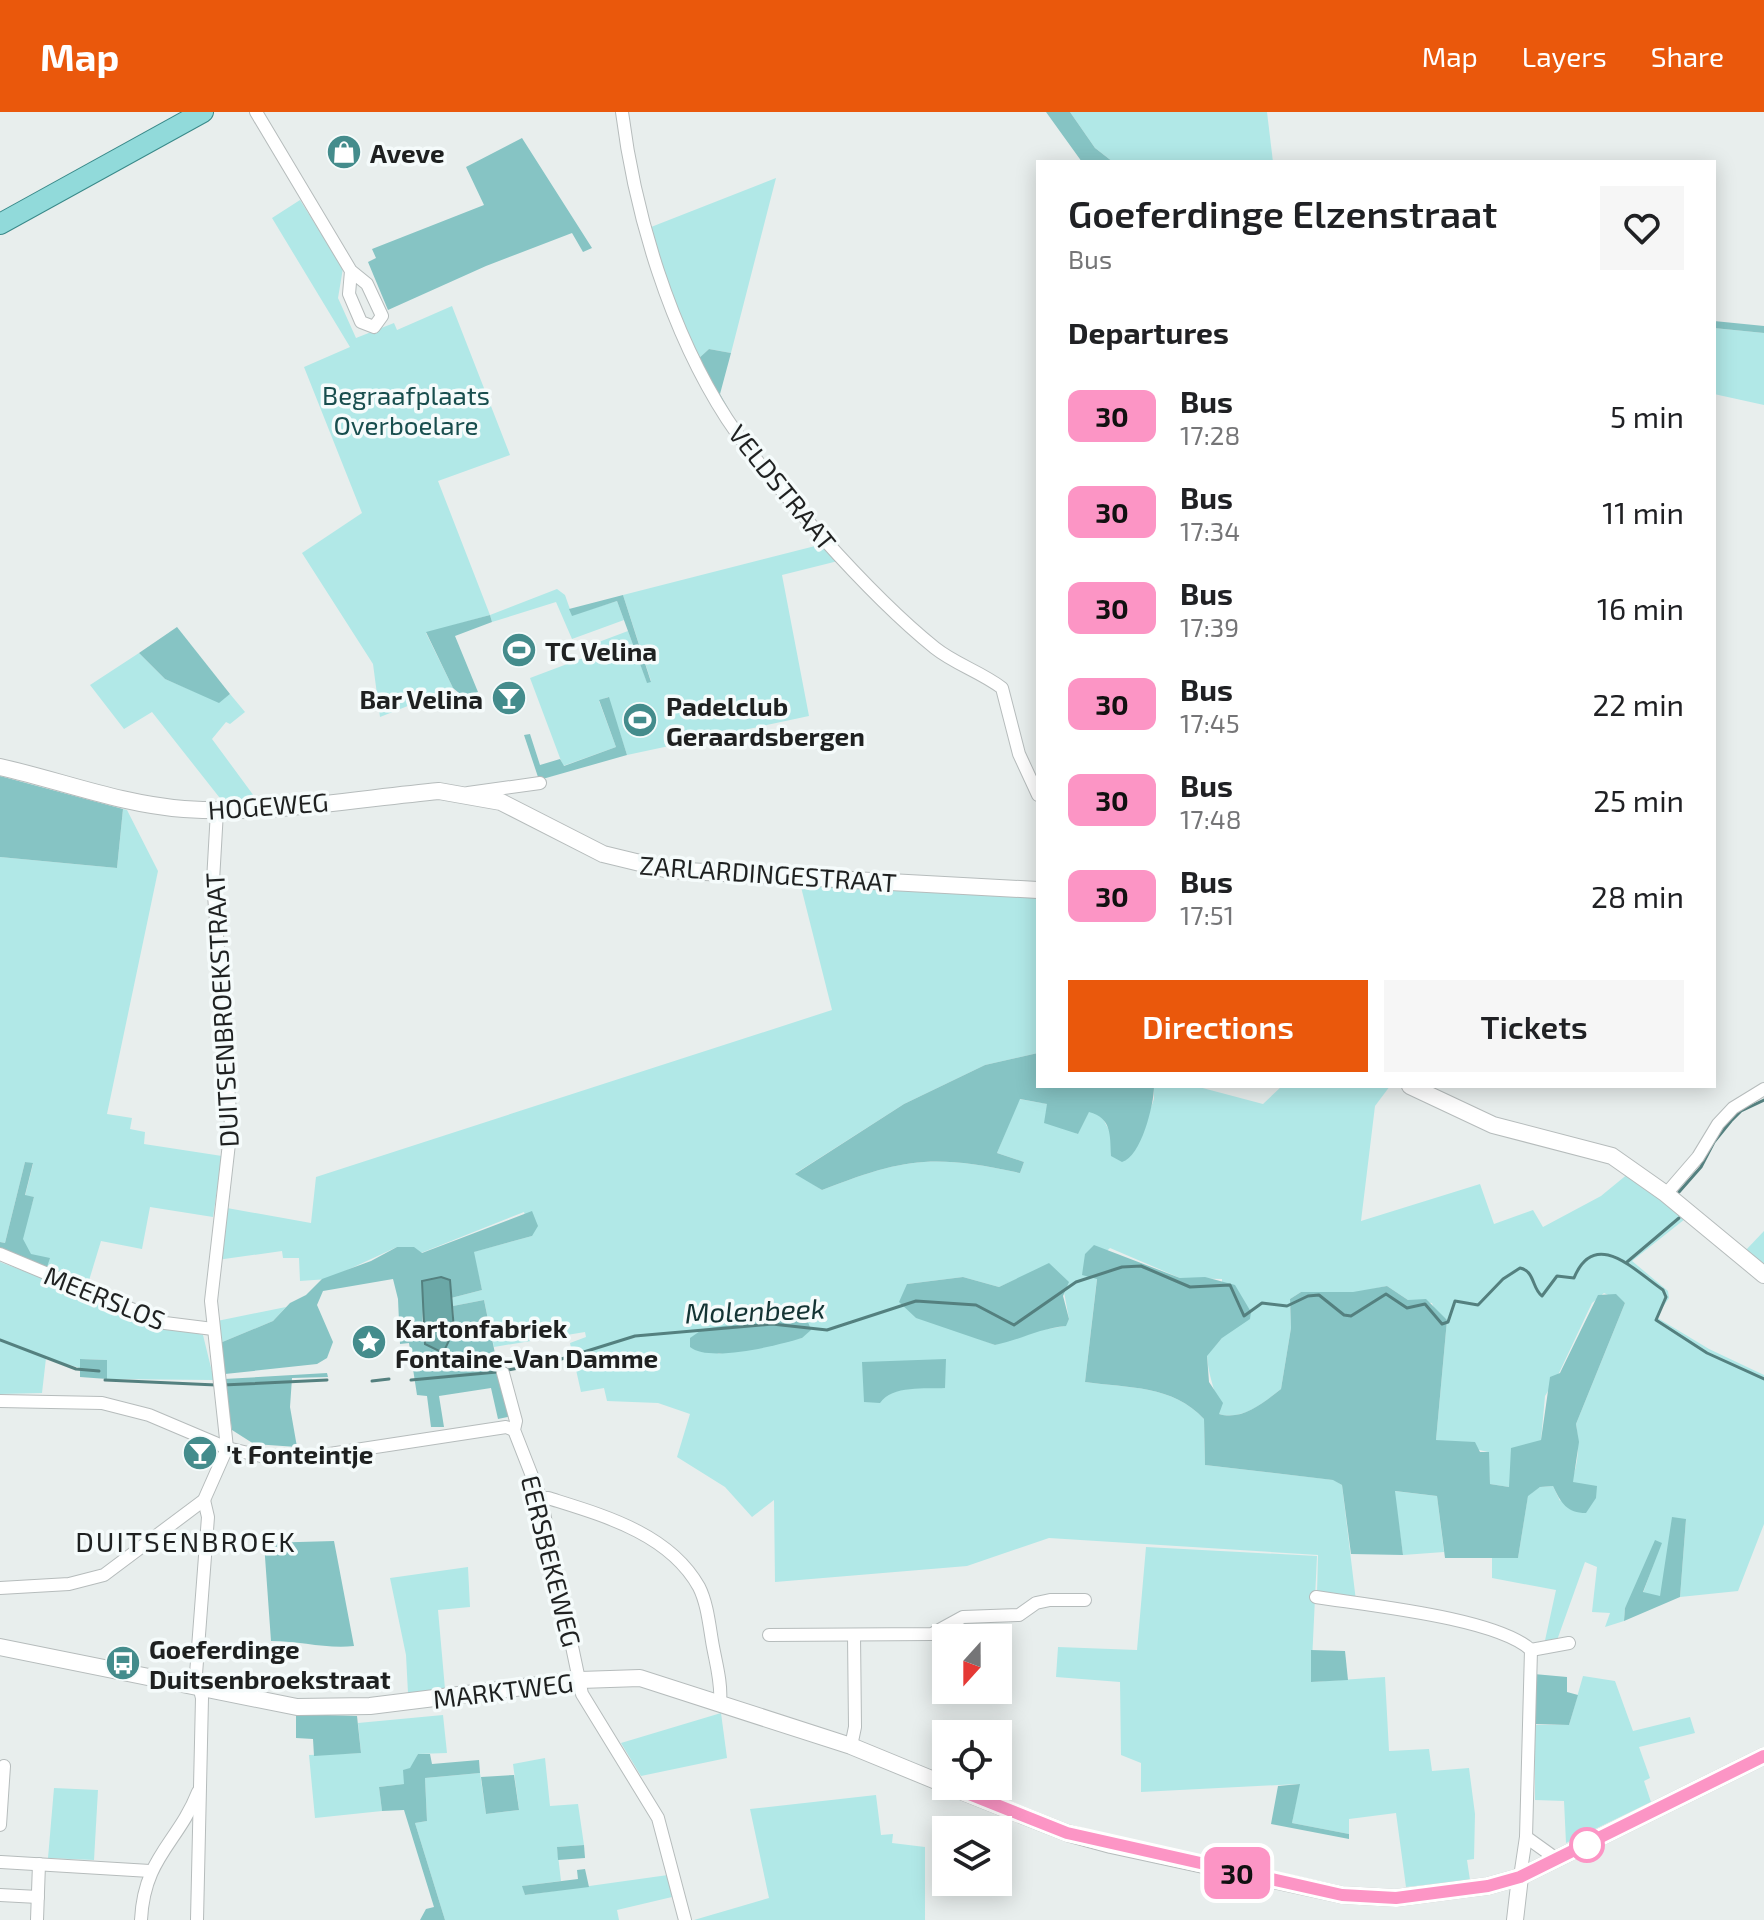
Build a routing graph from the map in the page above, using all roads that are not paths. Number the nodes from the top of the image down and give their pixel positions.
1 (256, 112) edge
2 (622, 112) edge
3 (189, 114) edge
4 (0, 224) edge
5 (351, 271) dead end
6 (0, 767) edge
7 (540, 783) dead end
8 (1036, 791) edge
9 (465, 793) junction
10 (217, 811) junction
11 (1036, 890) edge
12 (1414, 1088) edge
13 (1764, 1089) edge
14 (1666, 1194) junction
15 (0, 1254) edge
16 (1764, 1275) edge
17 (213, 1329) junction
18 (503, 1373) dead end
19 (0, 1401) edge
20 (514, 1430) junction
21 (227, 1448) junction
22 (541, 1499) junction
23 (204, 1500) junction
24 (0, 1588) edge
25 (1316, 1597) dead end
26 (1085, 1600) dead end
27 (769, 1635) dead end
28 (854, 1635) junction
29 (1569, 1643) dead end
30 (0, 1647) edge
31 (1531, 1650) junction
32 (580, 1680) junction
33 (202, 1690) junction
34 (720, 1702) junction
35 (851, 1746) junction
36 (1764, 1756) edge
37 (4, 1766) dead end
38 (932, 1780) edge
39 (199, 1789) junction
40 (983, 1800) edge
41 (0, 1825) edge
42 (1526, 1837) junction
43 (1558, 1860) junction
44 (0, 1863) edge
45 (39, 1864) junction
46 (150, 1871) junction
47 (1520, 1877) junction
48 (0, 1895) edge
49 (38, 1897) junction
50 (37, 1920) edge
51 (141, 1920) edge
52 (197, 1920) edge
53 (685, 1920) edge
54 (1515, 1920) edge

1 - 5 street
2 - 8 street, VELDSTRAAT
3 - 4 main road
6 - 10 street, HOGEWEG
7 - 9 street, HOGEWEG
9 - 10 street, HOGEWEG
9 - 11 street, ZARLARDINGESTRAAT
10 - 17 street, DUITSENBROEKSTRAAT
12 - 14 street
13 - 14 street
14 - 16 street
15 - 17 street, MEERSLOS
17 - 21 street, DUITSENBROEKSTRAAT
18 - 20 street, EERSBEKEWEG
19 - 21 street
20 - 21 street
20 - 22 street, EERSBEKEWEG
21 - 23 street
22 - 32 street, EERSBEKEWEG
22 - 34 street
23 - 24 street
23 - 33 street
25 - 31 street
26 - 28 street
27 - 28 street
28 - 35 street
29 - 31 street
30 - 33 street, MARKTWEG
31 - 42 street
32 - 33 street, MARKTWEG
32 - 34 street, MARKTWEG
32 - 53 street, EERSBEKEWEG
33 - 39 street
34 - 35 street, MARKTWEG
35 - 38 street, MARKTWEG
36 - 43 street, MARKTWEG
37 - 41 street
39 - 46 street
39 - 52 street
40 - 47 street, MARKTWEG
42 - 43 street
42 - 47 street
43 - 47 street, MARKTWEG
44 - 45 street
45 - 46 street
45 - 49 street
46 - 51 street
47 - 54 street
48 - 49 street
49 - 50 street

